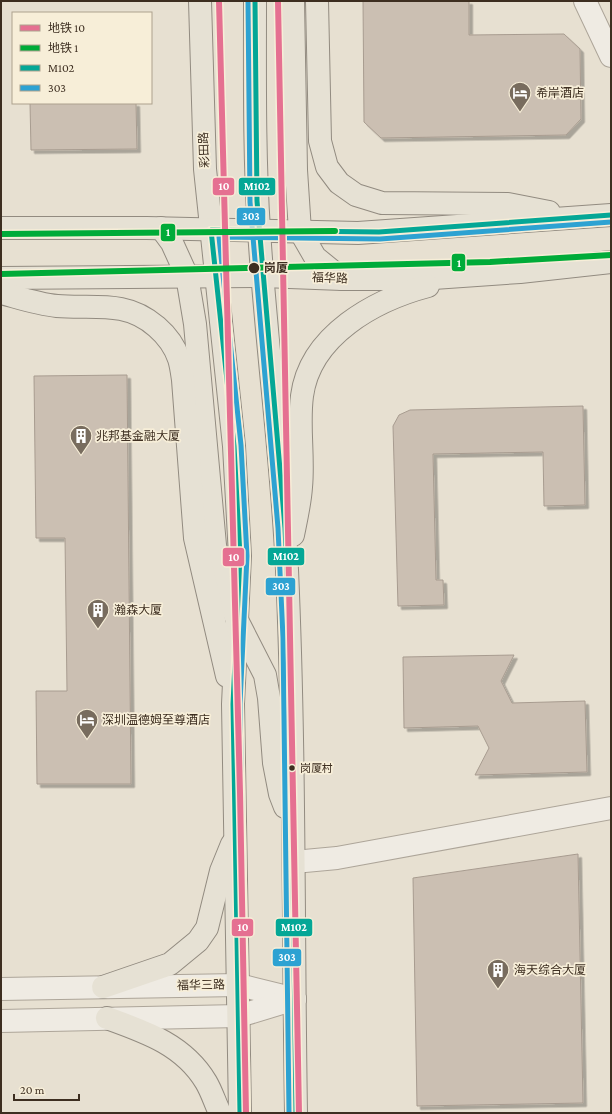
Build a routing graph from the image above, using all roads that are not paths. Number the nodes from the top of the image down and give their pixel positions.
1 (200, 1) edge
2 (255, 1) edge
3 (293, 1) edge
4 (317, 1) edge
5 (585, 1) edge
6 (611, 56) edge
7 (611, 215) edge
8 (575, 217) junction
9 (1, 228) edge
10 (161, 228) junction
11 (211, 230) junction
12 (259, 230) junction
13 (300, 231) junction
14 (611, 262) edge
15 (187, 276) junction
16 (217, 276) junction
17 (263, 276) junction
18 (466, 276) junction
19 (1, 278) edge
20 (342, 279) junction
21 (1, 293) edge
22 (287, 568) junction
23 (237, 620) junction
24 (233, 704) junction
25 (611, 808) edge
26 (294, 829) junction
27 (236, 834) junction
28 (294, 862) junction
29 (239, 985) junction
30 (103, 987) junction
31 (1, 989) edge
32 (295, 999) junction
33 (239, 1016) junction
34 (107, 1018) junction
35 (1, 1021) edge
36 (220, 1113) edge
37 (240, 1113) edge
38 (296, 1113) edge

1 - 11 main road, 彩田路
2 - 12 main road
3 - 13 main road
4 - 8 main road
5 - 6 street
7 - 8 main road
8 - 13 main road
9 - 10 main road
10 - 11 main road
10 - 15 main road
11 - 12 main road
11 - 16 main road, 彩田路
12 - 13 main road
12 - 17 main road
13 - 20 main road
14 - 18 main road, 福华路
15 - 16 main road, 福华路
15 - 19 main road, 福华路
15 - 23 main road
16 - 17 main road, 福华路
16 - 23 main road, 彩田路
17 - 20 main road, 福华路
17 - 22 main road
18 - 20 main road, 福华路
18 - 22 main road
21 - 24 main road
22 - 26 main road
23 - 24 main road, 彩田路
23 - 26 main road
24 - 27 main road, 彩田路
25 - 28 street
26 - 28 main road
27 - 29 main road, 彩田路
27 - 30 main road
28 - 32 main road
29 - 30 street, 福华三路
29 - 32 street, 福华三路
29 - 33 main road, 彩田路
30 - 31 street, 福华三路
32 - 33 street
32 - 38 main road
33 - 34 street
33 - 37 main road, 彩田路
34 - 35 street
34 - 36 main road

